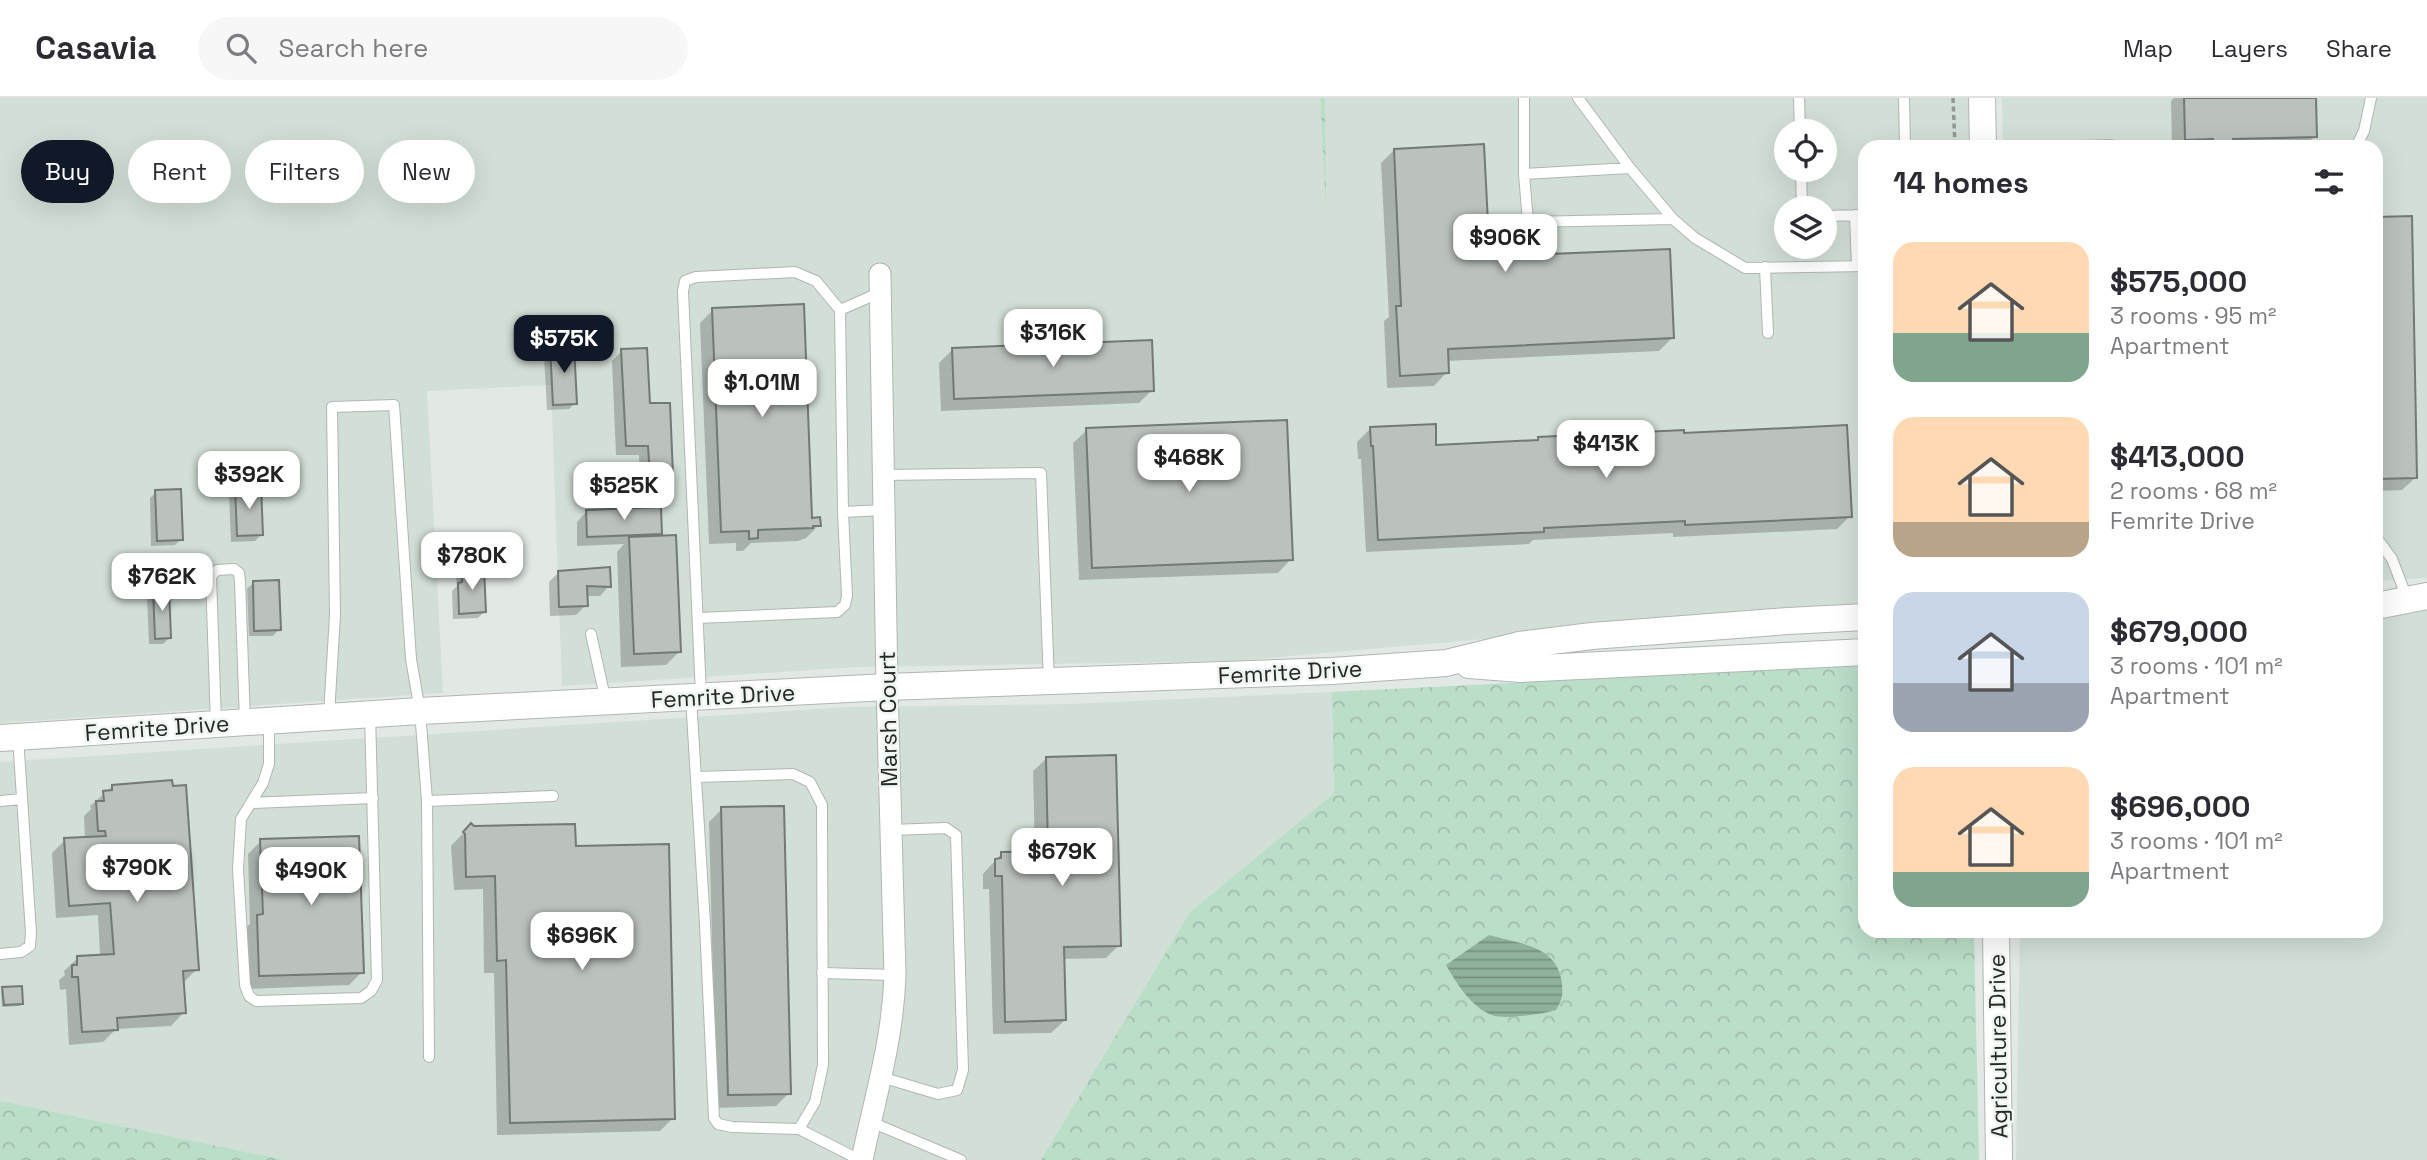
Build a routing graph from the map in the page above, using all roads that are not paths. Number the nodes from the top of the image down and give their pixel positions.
1 (1524, 98) edge
2 (1578, 98) edge
3 (1799, 98) edge
4 (1904, 98) edge
5 (1982, 98) edge
6 (2371, 98) edge
7 (1800, 119) edge
8 (1905, 140) edge
9 (1983, 140) edge
10 (2360, 140) edge
11 (1630, 168) junction
12 (1524, 174) junction
13 (1858, 215) edge
14 (1837, 216) edge
15 (1673, 219) junction
16 (1858, 266) edge
17 (1765, 267) junction
18 (881, 283) joint
19 (840, 310) junction
20 (1768, 334) dead end
21 (883, 475) junction
22 (884, 510) junction
23 (843, 512) junction
24 (2383, 547) edge
25 (2383, 597) edge
26 (2417, 597) edge
27 (2383, 604) edge
28 (1858, 617) edge
29 (698, 618) junction
30 (591, 634) dead end
31 (1858, 652) edge
32 (1447, 663) junction
33 (1049, 682) junction
34 (887, 687) junction
35 (696, 698) junction
36 (606, 702) junction
37 (420, 711) junction
38 (370, 714) junction
39 (328, 717) junction
40 (257, 721) junction
41 (216, 724) junction
42 (9, 738) edge
43 (696, 777) junction
44 (553, 796) dead end
45 (373, 798) junction
46 (22, 799) junction
47 (0, 801) edge
48 (428, 801) junction
49 (251, 803) junction
50 (891, 831) junction
51 (1996, 938) edge
52 (0, 954) edge
53 (822, 974) junction
54 (895, 975) junction
55 (429, 1057) dead end
56 (881, 1077) junction
57 (871, 1122) junction
58 (799, 1129) junction
59 (945, 1157) edge
60 (861, 1160) edge
61 (961, 1160) edge
62 (1999, 1160) edge

1 - 12 lane
2 - 11 lane
3 - 7 lane
4 - 8 lane
5 - 9 street
6 - 10 lane
11 - 12 lane
11 - 15 lane
12 - 15 lane
13 - 14 lane
15 - 17 lane
16 - 17 lane
17 - 20 lane
18 - 19 lane
18 - 21 street, Marsh Court
19 - 23 lane
19 - 29 lane
21 - 22 street, Marsh Court
21 - 33 lane
22 - 23 lane
22 - 34 street, Marsh Court
23 - 29 lane
24 - 26 lane
25 - 26 street
26 - 27 street
28 - 32 street, Femrite Drive
29 - 35 lane
30 - 36 lane
31 - 32 street, Femrite Drive
32 - 33 street, Femrite Drive
33 - 34 street, Femrite Drive
34 - 35 street, Femrite Drive
34 - 50 street, Marsh Court
35 - 36 street, Femrite Drive
35 - 43 lane
36 - 37 street, Femrite Drive
37 - 38 street, Femrite Drive
37 - 39 lane
37 - 48 lane
38 - 39 street, Femrite Drive
38 - 45 lane
39 - 40 street, Femrite Drive
40 - 41 street, Femrite Drive
40 - 41 lane
40 - 49 lane
41 - 42 street, Femrite Drive
42 - 46 lane
43 - 53 lane
43 - 58 lane
44 - 48 lane
45 - 49 lane
45 - 49 lane
46 - 47 lane
46 - 52 lane
48 - 55 lane
50 - 54 street, Marsh Court
50 - 56 lane
51 - 62 street, Agriculture Drive
53 - 54 lane
53 - 58 lane
54 - 56 street, Marsh Court
56 - 57 street, Marsh Court
57 - 59 lane
57 - 60 street, Marsh Court
58 - 60 lane
59 - 61 lane

